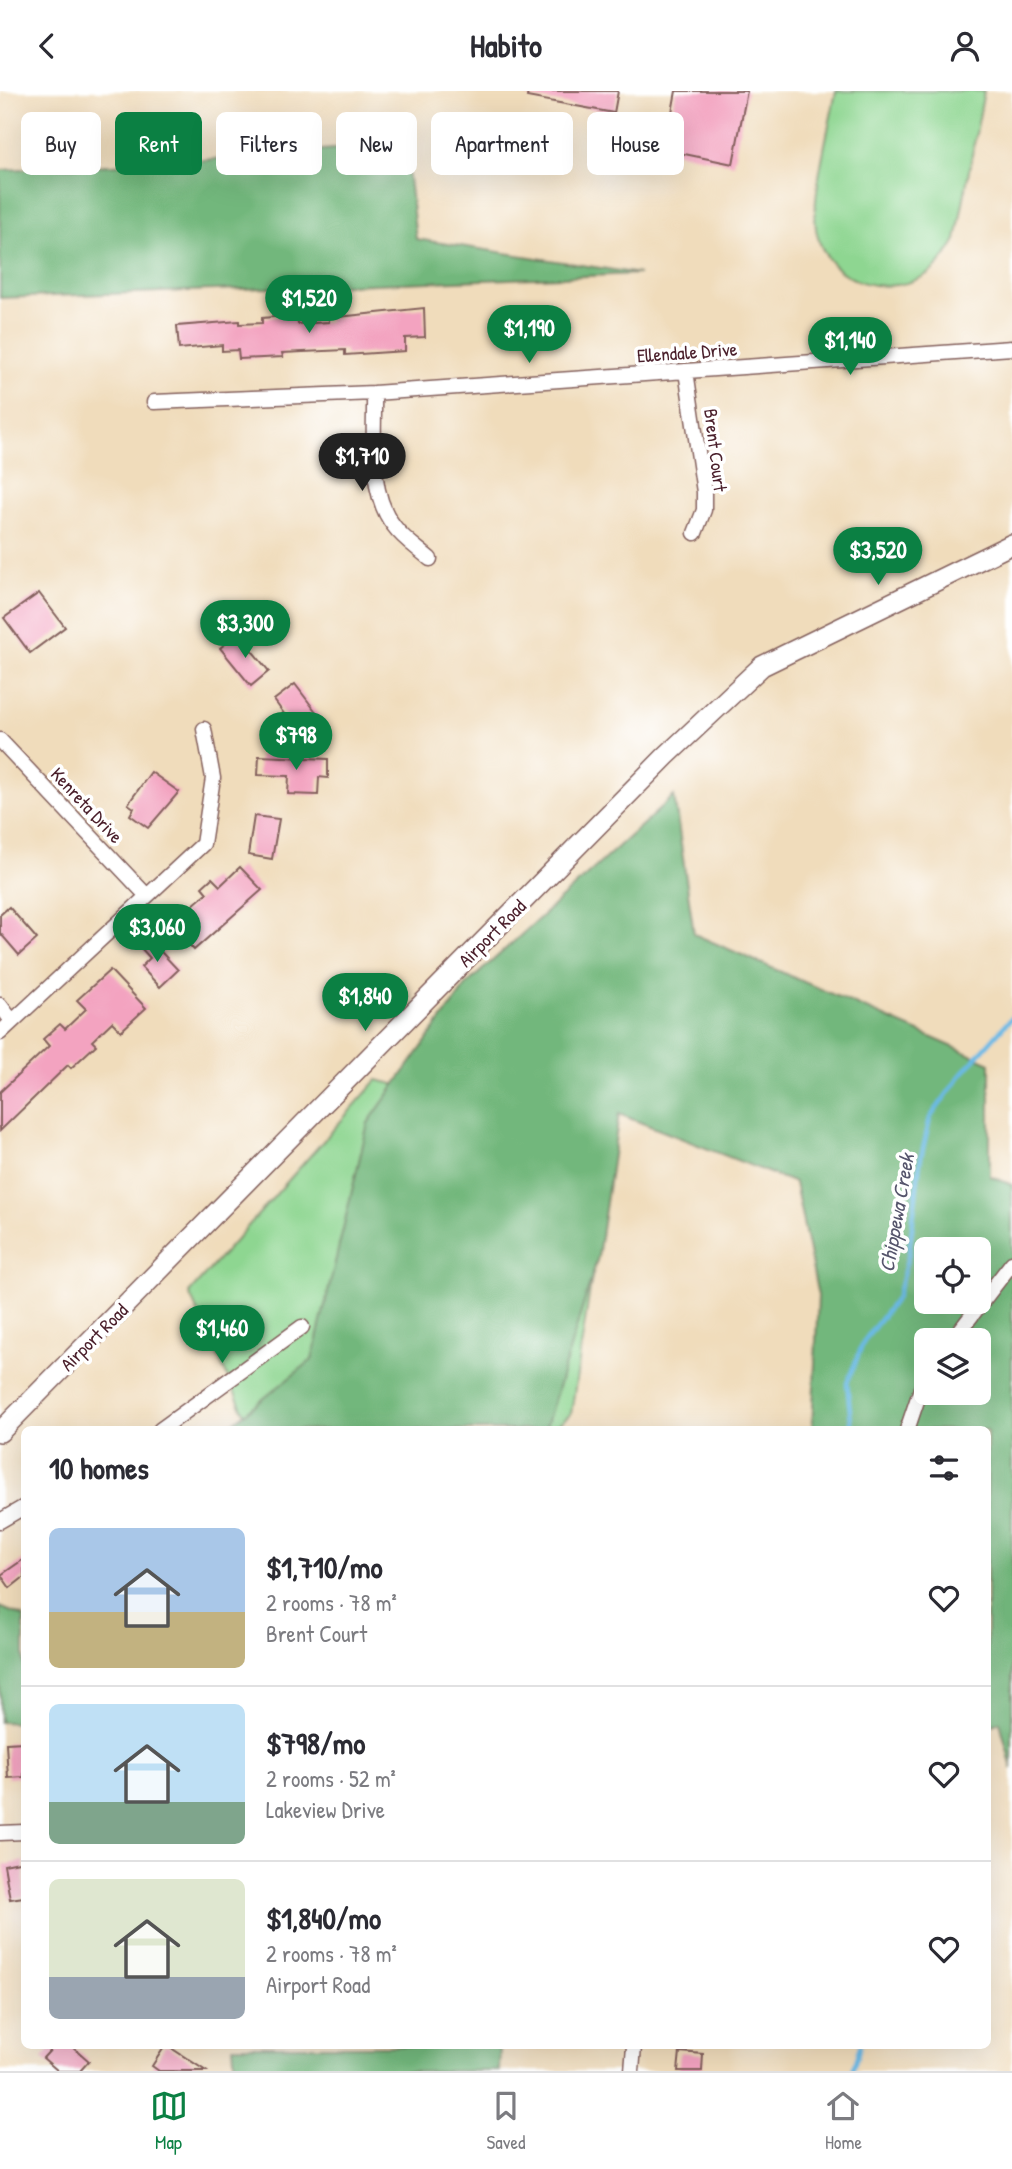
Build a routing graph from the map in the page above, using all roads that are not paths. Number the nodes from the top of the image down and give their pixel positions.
1 (1012, 348) edge
2 (686, 371) junction
3 (374, 393) junction
4 (154, 402) dead end
5 (695, 533) dead end
6 (1012, 544) edge
7 (430, 559) dead end
8 (204, 729) dead end
9 (0, 740) edge
10 (147, 896) junction
11 (0, 1005) edge
12 (12, 1021) junction
13 (0, 1033) edge
14 (1012, 1263) edge
15 (302, 1327) dead end
16 (962, 1328) edge
17 (915, 1405) edge
18 (166, 1426) edge
19 (908, 1426) edge
20 (0, 1431) edge
21 (21, 1509) edge
22 (0, 1520) edge
23 (21, 1832) edge
24 (0, 1833) edge
25 (634, 2049) edge
26 (632, 2071) edge

1 - 2 street, Ellendale Drive
2 - 3 street, Ellendale Drive
2 - 5 street, Brent Court
3 - 4 street, Ellendale Drive
3 - 7 street
6 - 20 main road, Airport Road
8 - 10 street
9 - 10 street, Kenreta Drive
10 - 12 street
11 - 12 street
12 - 13 street
14 - 16 street
15 - 18 street
17 - 19 street
21 - 22 street
23 - 24 street
25 - 26 street

